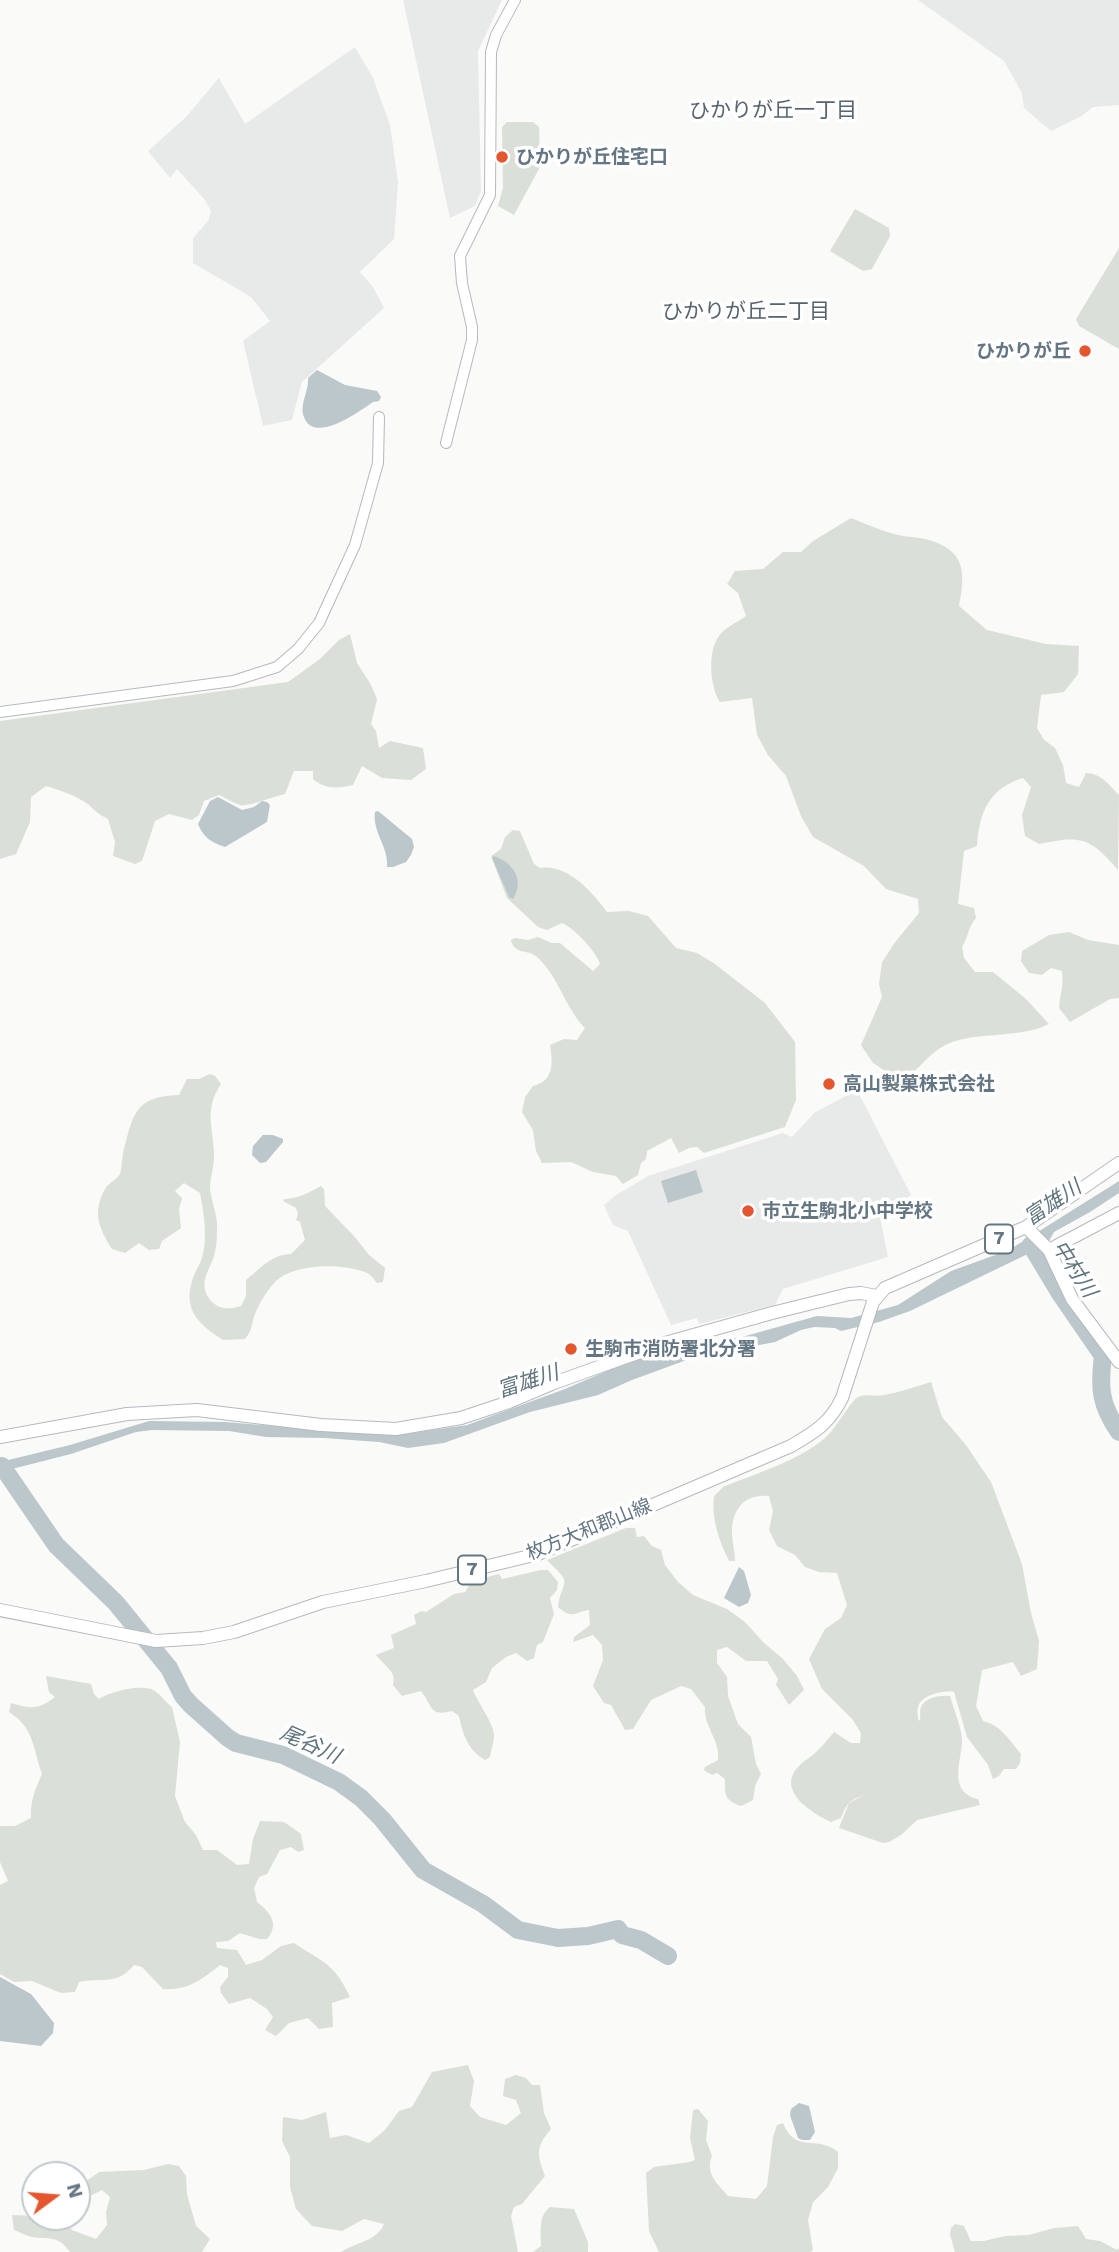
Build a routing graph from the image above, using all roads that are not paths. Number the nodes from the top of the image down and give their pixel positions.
1 (515, 0) edge
2 (379, 417) dead end
3 (446, 443) dead end
4 (0, 712) edge
5 (1119, 1163) edge
6 (1119, 1213) edge
7 (1028, 1230) junction
8 (1047, 1248) junction
9 (875, 1299) junction
10 (1119, 1362) edge
11 (0, 1437) edge
12 (0, 1609) edge

1 - 3 street
2 - 4 street
5 - 7 main road, 7
6 - 8 main road
7 - 8 main road, 7
7 - 9 main road, 7
8 - 10 main road
9 - 11 main road
9 - 12 main road, 枚方大和郡山線 / 7

